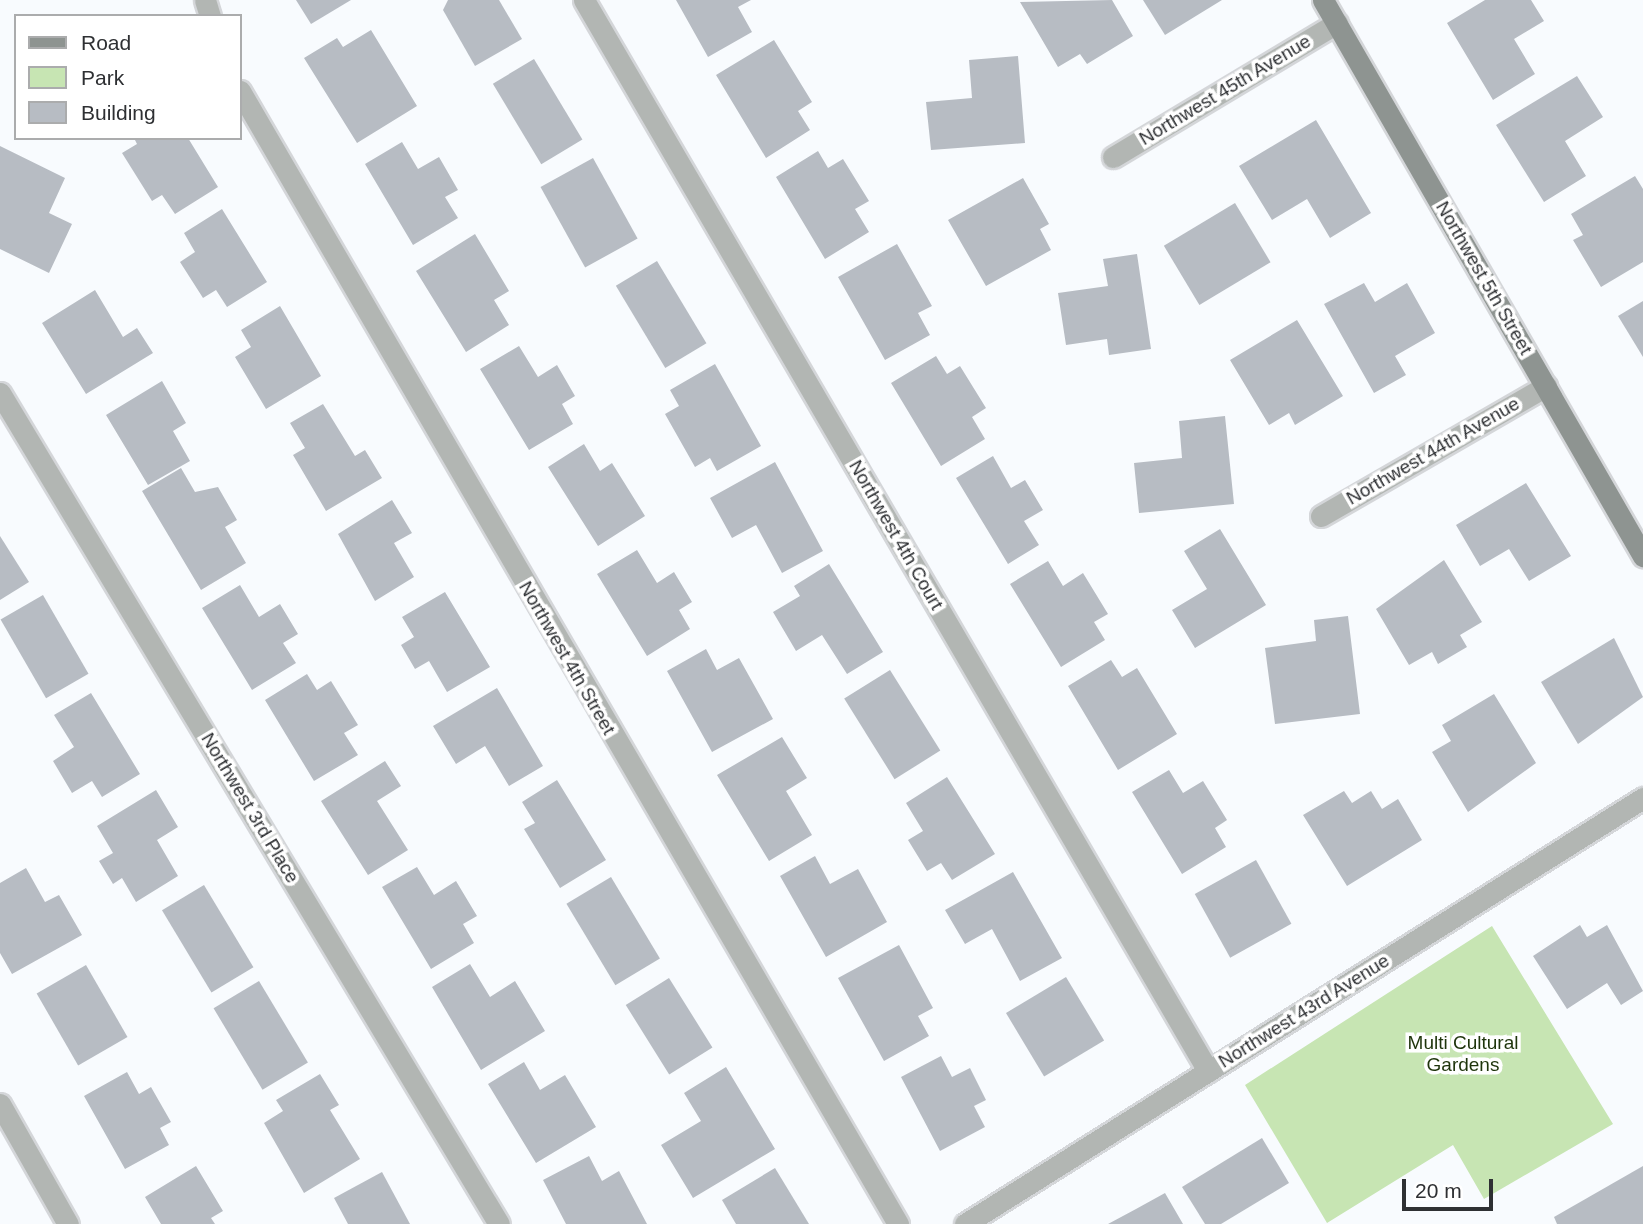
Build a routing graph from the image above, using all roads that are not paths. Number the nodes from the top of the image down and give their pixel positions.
1 (584, 0) edge
2 (1323, 0) edge
3 (1337, 23) junction
4 (242, 94) edge
5 (1112, 157) dead end
6 (1546, 386) junction
7 (0, 393) edge
8 (1321, 516) dead end
9 (1643, 556) edge
10 (1643, 798) edge
11 (1208, 1071) junction
12 (0, 1104) edge
13 (68, 1224) edge
14 (499, 1224) edge
15 (898, 1224) edge
16 (965, 1224) edge

1 - 11 street, Northwest 4th Court
2 - 3 street, Northwest 5th Street
3 - 5 street, Northwest 45th Avenue
3 - 6 street, Northwest 5th Street
4 - 15 street, Northwest 4th Street
6 - 8 street, Northwest 44th Avenue
6 - 9 street, Northwest 5th Street
7 - 14 street, Northwest 3rd Place
10 - 11 street, Northwest 43rd Avenue
11 - 16 street, Northwest 43rd Avenue
12 - 13 street

